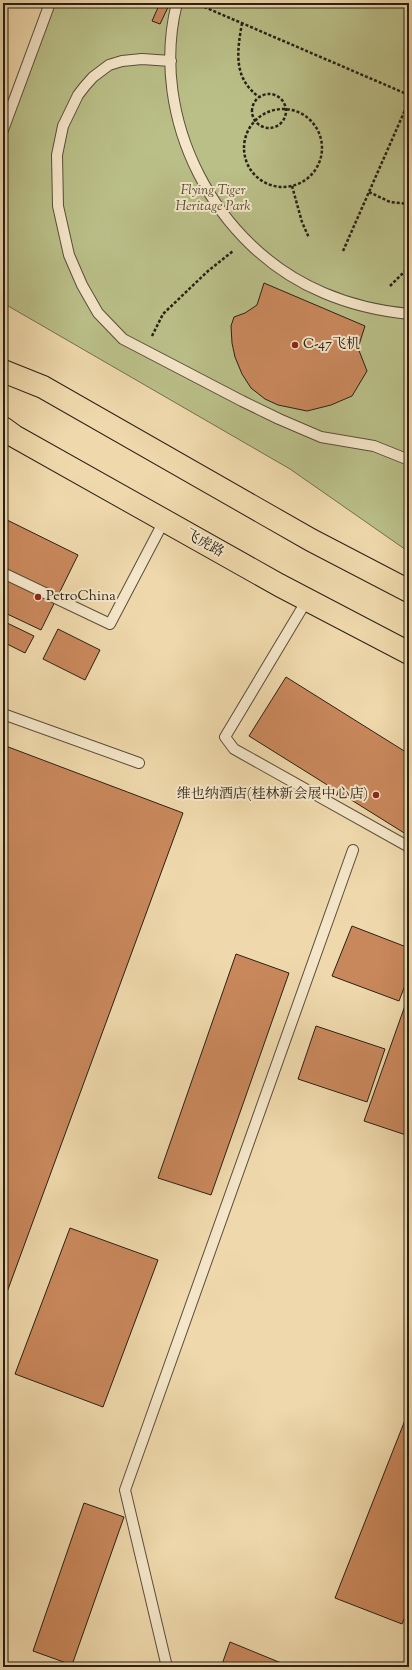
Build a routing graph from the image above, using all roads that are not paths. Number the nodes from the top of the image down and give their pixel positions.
1 (50, 3) edge
2 (177, 3) edge
3 (171, 61) junction
4 (3, 130) edge
5 (409, 314) edge
6 (3, 371) edge
7 (3, 428) edge
8 (409, 460) edge
9 (164, 521) junction
10 (3, 573) edge
11 (409, 591) edge
12 (306, 600) junction
13 (409, 653) edge
14 (3, 714) edge
15 (139, 763) dead end
16 (409, 847) edge
17 (353, 850) dead end
18 (167, 1667) edge

1 - 4 lane
2 - 3 lane
3 - 5 lane
3 - 8 lane
6 - 11 main road
7 - 9 main road, 飞虎路
9 - 10 lane
9 - 12 main road, 飞虎路
12 - 13 main road, 飞虎路
12 - 16 lane
14 - 15 lane
17 - 18 lane

